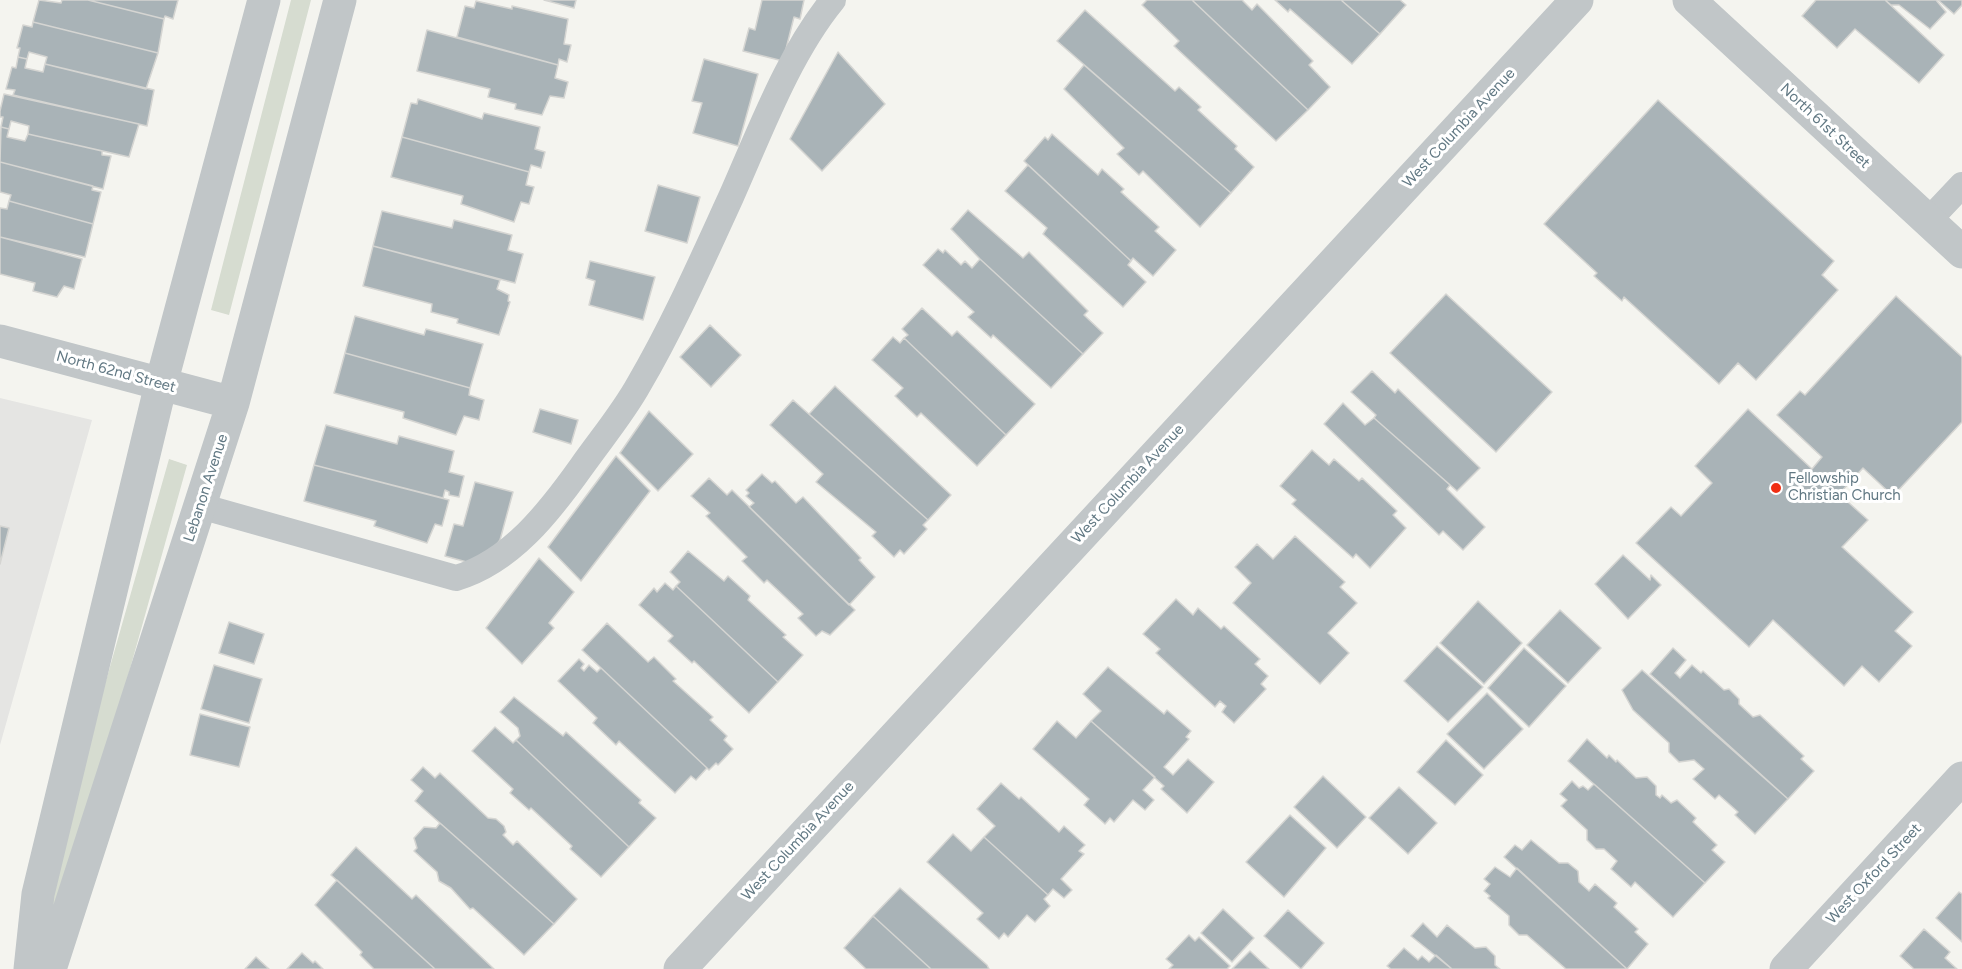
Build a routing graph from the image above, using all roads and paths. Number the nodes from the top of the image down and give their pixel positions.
1 (264, 0) edge
2 (340, 0) edge
3 (833, 0) edge
4 (1577, 0) edge
5 (1689, 0) edge
6 (1962, 185) edge
7 (1928, 221) junction
8 (1962, 252) edge
9 (0, 341) edge
10 (161, 384) junction
11 (233, 403) junction
12 (200, 506) junction
13 (1962, 778) edge
14 (30, 969) edge
15 (50, 969) edge
16 (680, 969) edge
17 (1786, 969) edge

1 - 10 street
2 - 11 street, Lebanon Avenue
3 - 12 lane
4 - 16 street, West Columbia Avenue
5 - 7 street, North 61st Street
6 - 7 lane
7 - 8 street, North 61st Street
9 - 10 street, North 62nd Street
10 - 11 street, North 62nd Street
10 - 14 street
11 - 12 street, Lebanon Avenue
12 - 15 street, Lebanon Avenue
13 - 17 street, West Oxford Street

